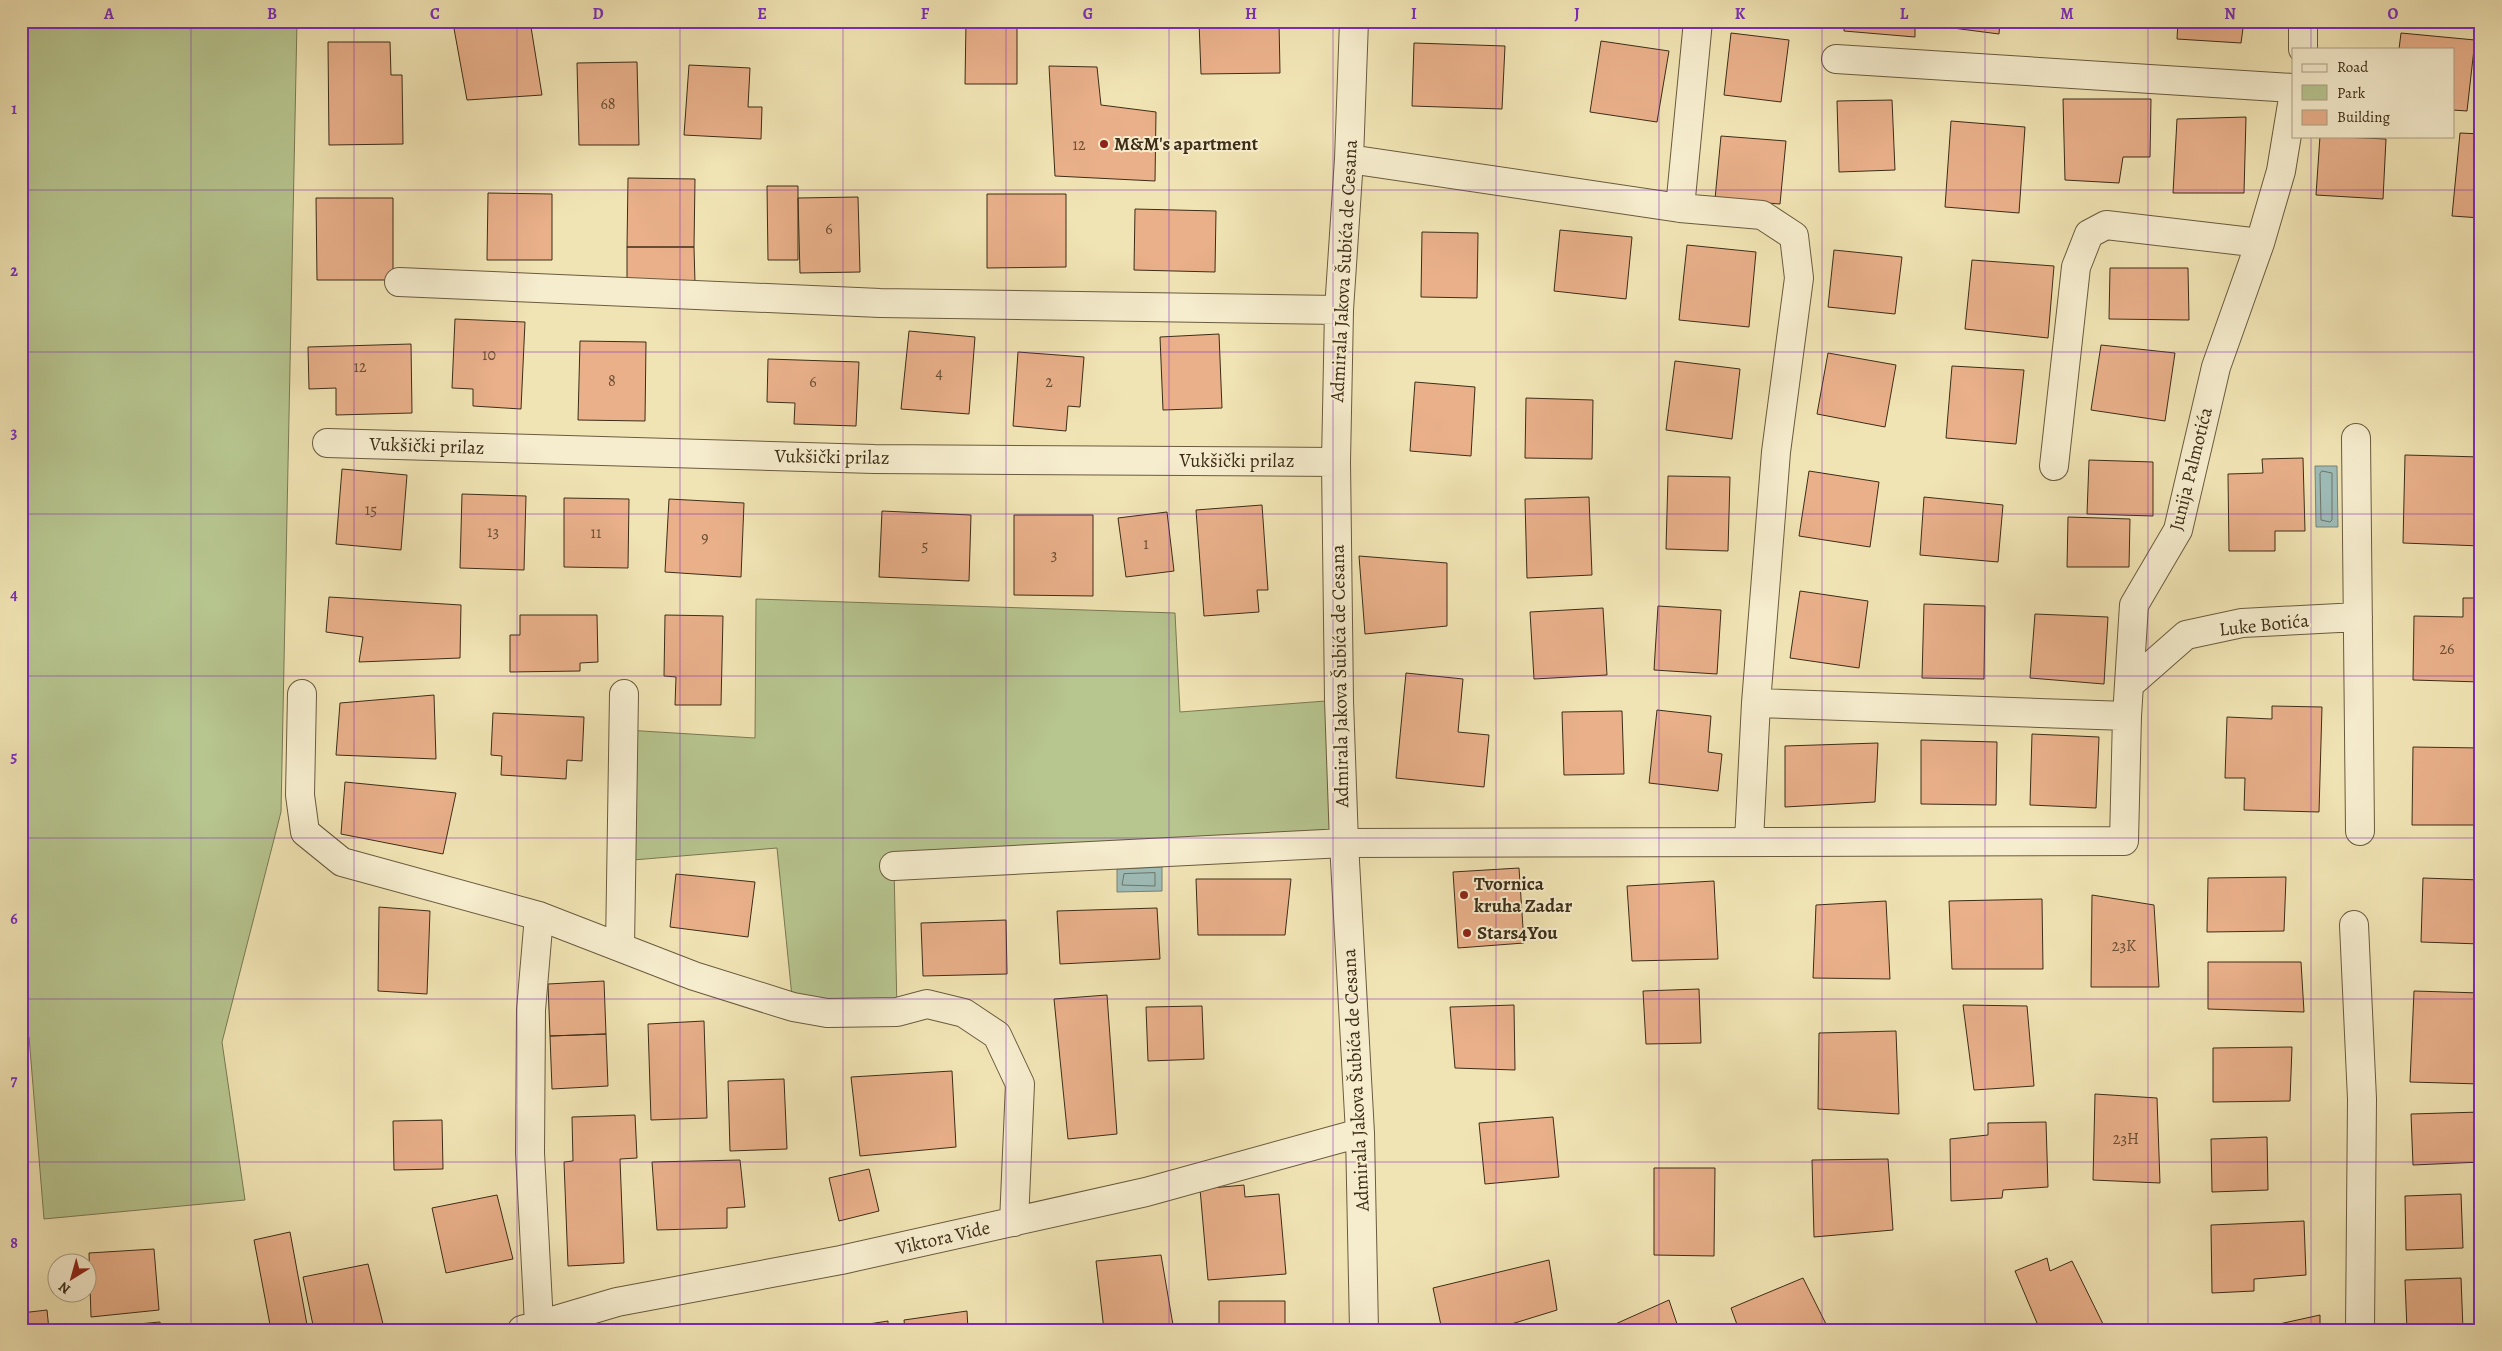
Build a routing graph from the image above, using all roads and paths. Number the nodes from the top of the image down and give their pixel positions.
1 (1354, 21) edge
2 (1698, 21) edge
3 (2303, 21) edge
4 (2303, 48) edge
5 (1836, 59) dead end
6 (2292, 88) edge
7 (2292, 104) edge
8 (1350, 159) junction
9 (1680, 208) junction
10 (2260, 243) junction
11 (399, 282) dead end
12 (1338, 310) junction
13 (2356, 438) dead end
14 (327, 442) dead end
15 (1336, 462) junction
16 (2054, 466) dead end
17 (2358, 617) junction
18 (2129, 685) junction
19 (302, 694) dead end
20 (624, 694) dead end
21 (1756, 703) junction
22 (2127, 716) junction
23 (2360, 831) dead end
24 (1749, 840) junction
25 (1344, 843) junction
26 (894, 866) dead end
27 (539, 916) junction
28 (2354, 925) dead end
29 (620, 947) junction
30 (1360, 1133) junction
31 (1014, 1222) junction
32 (531, 1327) edge
33 (1364, 1330) edge
34 (2360, 1330) edge

1 - 8 street, Admirala Jakova Šubića de Cesana
2 - 9 street
3 - 4 street
5 - 6 street
7 - 10 street, Junija Palmotića
8 - 9 street
8 - 12 street, Admirala Jakova Šubića de Cesana
9 - 21 street
10 - 16 street
10 - 18 street, Junija Palmotića
11 - 12 street
12 - 15 street, Admirala Jakova Šubića de Cesana
13 - 17 street
14 - 15 street, Vukšički prilaz
15 - 25 street, Admirala Jakova Šubića de Cesana
17 - 18 street, Luke Botića
17 - 23 street
18 - 22 street, Junija Palmotića
19 - 27 street
20 - 29 street
21 - 22 street
21 - 24 street
22 - 24 street, Junija Palmotića
24 - 25 street
25 - 26 street
25 - 30 street, Admirala Jakova Šubića de Cesana
27 - 29 street
27 - 32 street
28 - 34 street
29 - 31 street
30 - 31 street, Viktora Vide
30 - 33 street, Admirala Jakova Šubića de Cesana
31 - 32 street, Viktora Vide

